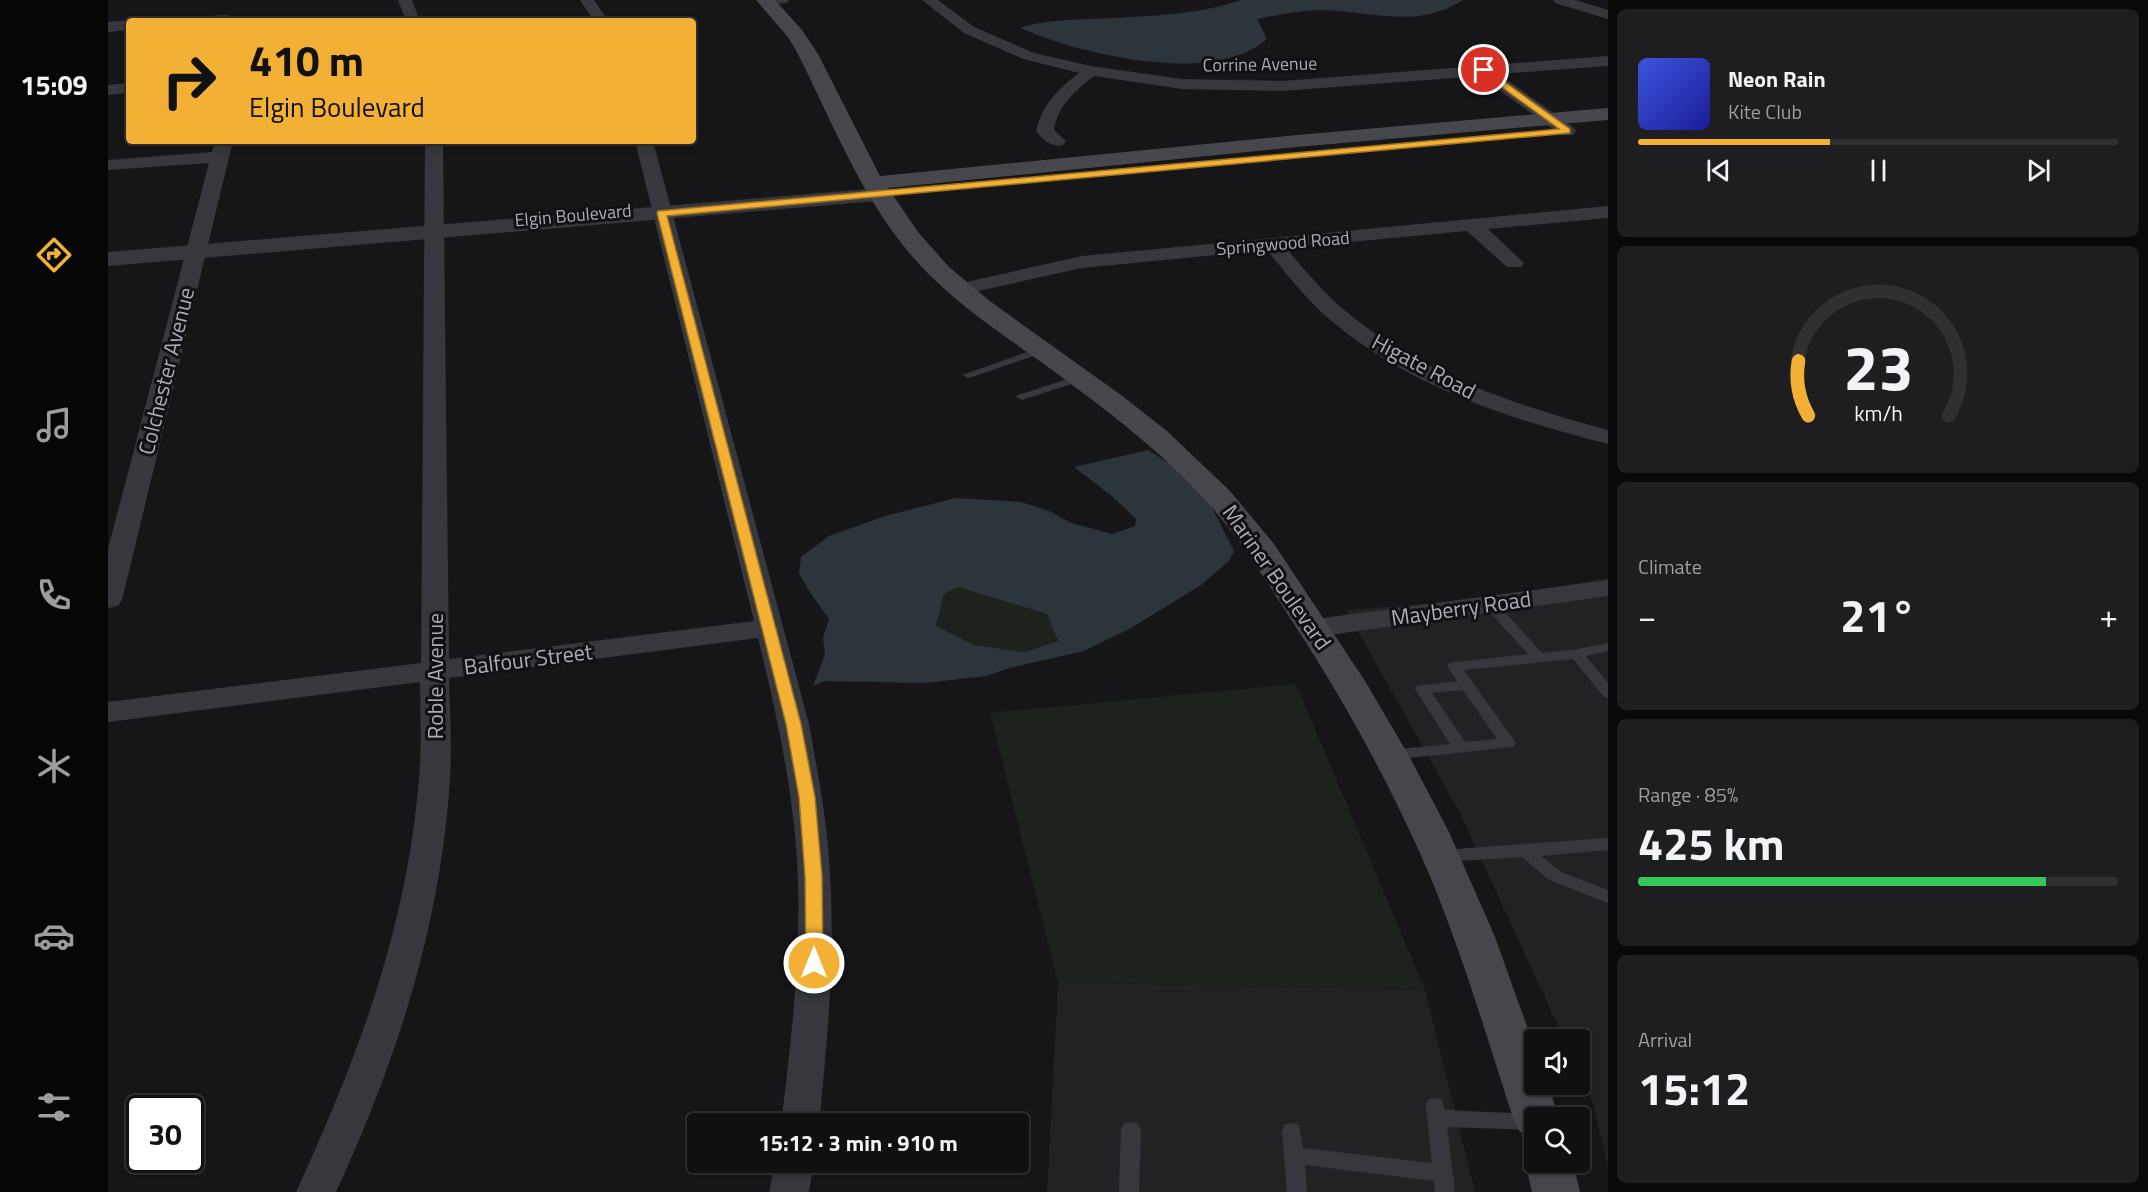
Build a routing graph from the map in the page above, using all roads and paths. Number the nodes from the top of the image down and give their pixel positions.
1 (223, 0) edge
2 (405, 0) edge
3 (587, 0) edge
4 (930, 0) edge
5 (1560, 0) edge
6 (771, 1) edge
7 (1608, 15) edge
8 (226, 18) edge
9 (412, 18) edge
10 (599, 18) edge
11 (126, 25) edge
12 (108, 27) edge
13 (1608, 60) edge
14 (1484, 70) junction
15 (1091, 71) junction
16 (126, 88) edge
17 (108, 90) edge
18 (1608, 114) edge
19 (1559, 125) junction
20 (1608, 128) edge
21 (1057, 141) dead end
22 (434, 144) edge
23 (645, 144) edge
24 (222, 149) edge
25 (108, 165) edge
26 (878, 189) junction
27 (661, 210) junction
28 (1608, 212) edge
29 (1472, 225) junction
30 (435, 230) junction
31 (1272, 244) junction
32 (196, 251) junction
33 (108, 259) edge
34 (1514, 263) dead end
35 (960, 289) junction
36 (1041, 350) junction
37 (968, 375) dead end
38 (1080, 378) junction
39 (1022, 397) dead end
40 (1608, 437) edge
41 (1608, 588) edge
42 (108, 600) edge
43 (1490, 604) junction
44 (770, 628) junction
45 (1315, 628) junction
46 (1608, 647) edge
47 (1577, 654) junction
48 (1539, 658) junction
49 (436, 670) junction
50 (1467, 685) junction
51 (1608, 693) edge
52 (108, 712) edge
53 (1461, 748) junction
54 (1390, 755) junction
55 (1608, 844) edge
56 (1525, 851) junction
57 (1439, 856) junction
58 (1608, 897) edge
59 (1532, 1107) edge
60 (801, 1113) edge
61 (1524, 1121) edge
62 (1131, 1130) dead end
63 (1292, 1131) dead end
64 (1294, 1155) junction
65 (793, 1173) edge
66 (1552, 1173) edge
67 (1444, 1182) edge
68 (316, 1192) edge
69 (789, 1192) edge
70 (1130, 1192) edge
71 (1297, 1192) edge
72 (1556, 1192) edge

1 - 8 street
2 - 9 street
3 - 10 street
4 - 15 street, Corrine Avenue
5 - 7 street
6 - 26 main road, Mariner Boulevard
11 - 12 street
13 - 14 street, Corrine Avenue
14 - 15 street, Corrine Avenue
14 - 19 street
15 - 21 street
16 - 17 street
18 - 19 main road, Elgin Boulevard
19 - 20 main road, Elgin Boulevard
19 - 26 main road, Elgin Boulevard
22 - 30 street, Roble Avenue
23 - 27 street
24 - 25 street
24 - 32 street, Colchester Avenue
26 - 27 street, Elgin Boulevard
26 - 35 main road, Mariner Boulevard
27 - 30 street, Elgin Boulevard
27 - 44 street
28 - 29 street, Springwood Road
29 - 31 street, Springwood Road
29 - 34 street
30 - 32 street, Elgin Boulevard
30 - 49 street, Roble Avenue
31 - 35 street, Springwood Road
31 - 40 street, Higate Road
32 - 33 street, Elgin Boulevard
32 - 42 street, Colchester Avenue
35 - 36 main road, Mariner Boulevard
36 - 37 lane
36 - 38 main road, Mariner Boulevard
38 - 39 lane
38 - 45 main road, Mariner Boulevard
41 - 43 street, Mayberry Road
43 - 45 street, Mayberry Road
43 - 48 lane
44 - 49 street, Balfour Street
44 - 60 street
45 - 54 main road, Mariner Boulevard
46 - 47 lane
47 - 48 lane
47 - 51 lane
48 - 50 lane
49 - 52 street, Balfour Street
49 - 68 street, Roble Avenue
50 - 53 lane
50 - 53 lane
53 - 54 lane
54 - 57 main road, Mariner Boulevard
55 - 56 lane
56 - 57 lane
56 - 58 lane
57 - 59 main road, Mariner Boulevard
61 - 67 lane
62 - 70 lane
63 - 64 lane
64 - 67 lane
64 - 71 lane
65 - 69 street
66 - 72 main road

